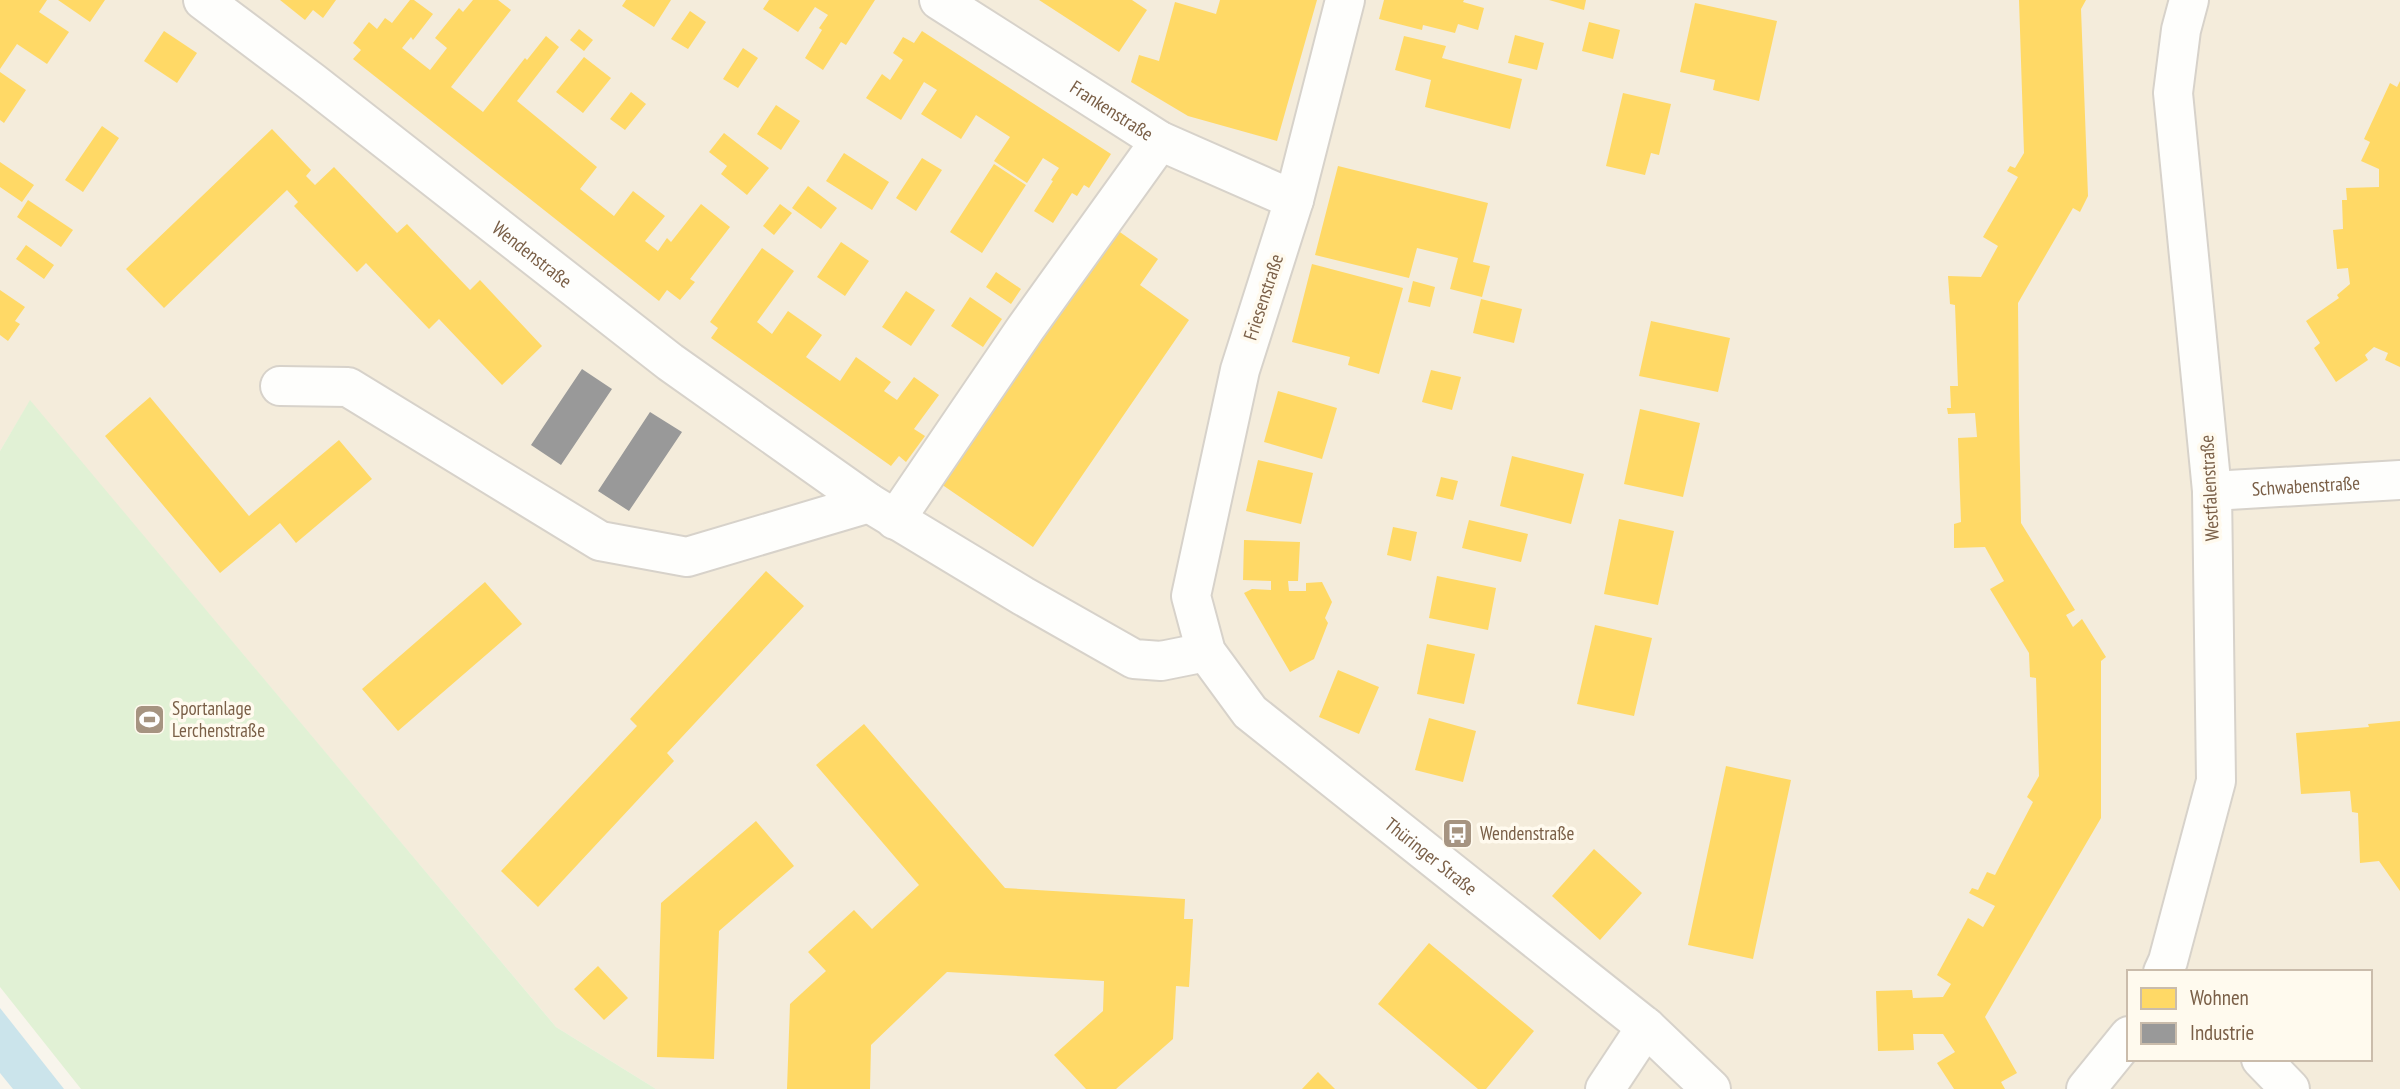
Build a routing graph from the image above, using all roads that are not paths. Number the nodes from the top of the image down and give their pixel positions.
1 (204, 0) edge
2 (939, 0) edge
3 (1345, 0) edge
4 (2189, 0) edge
5 (1160, 141) junction
6 (1294, 200) junction
7 (280, 386) dead end
8 (2400, 480) edge
9 (2212, 491) junction
10 (882, 512) junction
11 (1191, 596) joint
12 (1206, 652) junction
13 (2170, 968) edge
14 (1646, 1027) junction
15 (2127, 1039) edge
16 (2263, 1061) edge
17 (1605, 1089) edge
18 (1711, 1089) edge
19 (2087, 1089) edge
20 (2290, 1089) edge

1 - 10 street, Wendenstraße
2 - 5 street, Frankenstraße
3 - 6 street, Friesenstraße
4 - 9 street, Westfalenstraße
5 - 6 street, Frankenstraße
5 - 10 street
6 - 11 street, Friesenstraße
7 - 10 street
8 - 9 street, Schwabenstraße
9 - 13 street, Westfalenstraße
10 - 12 street, Wendenstraße
11 - 12 street, Thüringer Straße
12 - 14 street, Thüringer Straße
14 - 17 street
14 - 18 street, Thüringer Straße
15 - 19 street
16 - 20 street

